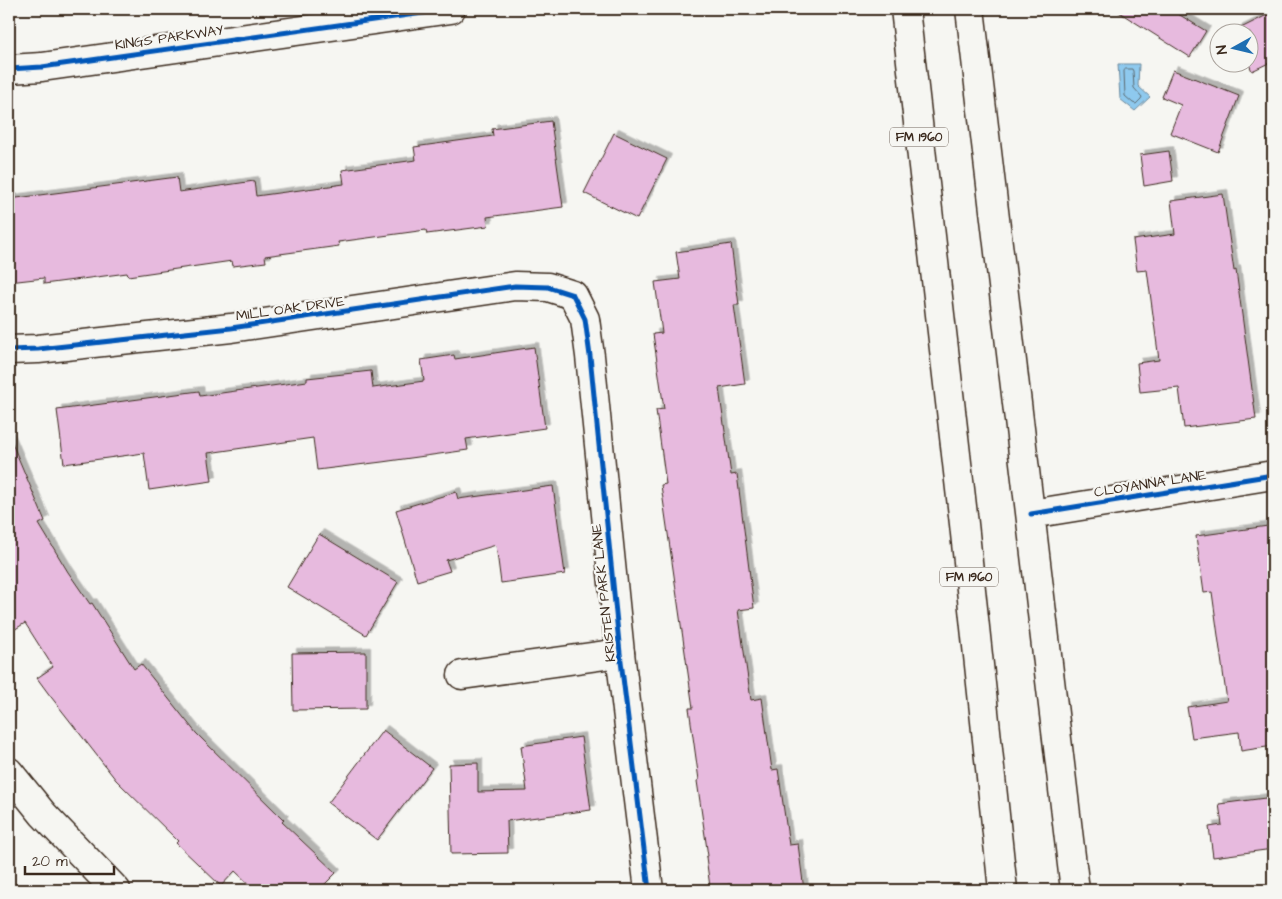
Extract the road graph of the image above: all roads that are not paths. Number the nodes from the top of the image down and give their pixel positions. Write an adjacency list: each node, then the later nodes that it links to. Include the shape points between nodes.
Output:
1 (904, 9): 14 (street, FM 1960 / FM 1960, via 964,524)
2 (970, 9): 8 (street)
3 (438, 10): 4 (street, KINGS PARKWAY, via 42,67)
4 (9, 69)
5 (573, 295): 6 (street, MILL OAK DRIVE, via 548,287 515,286 232,328); 9 (street, KRISTEN PARK LANE, via 585,319 590,356)
6 (9, 350)
7 (1273, 475): 8 (street, CLOYANNA LANE)
8 (1031, 514): 15 (street)
9 (620, 653): 10 (street); 13 (street, KRISTEN PARK LANE)
10 (462, 675)
11 (9, 772): 12 (street)
12 (116, 890)
13 (649, 890)
14 (1002, 890)
15 (1075, 890)

